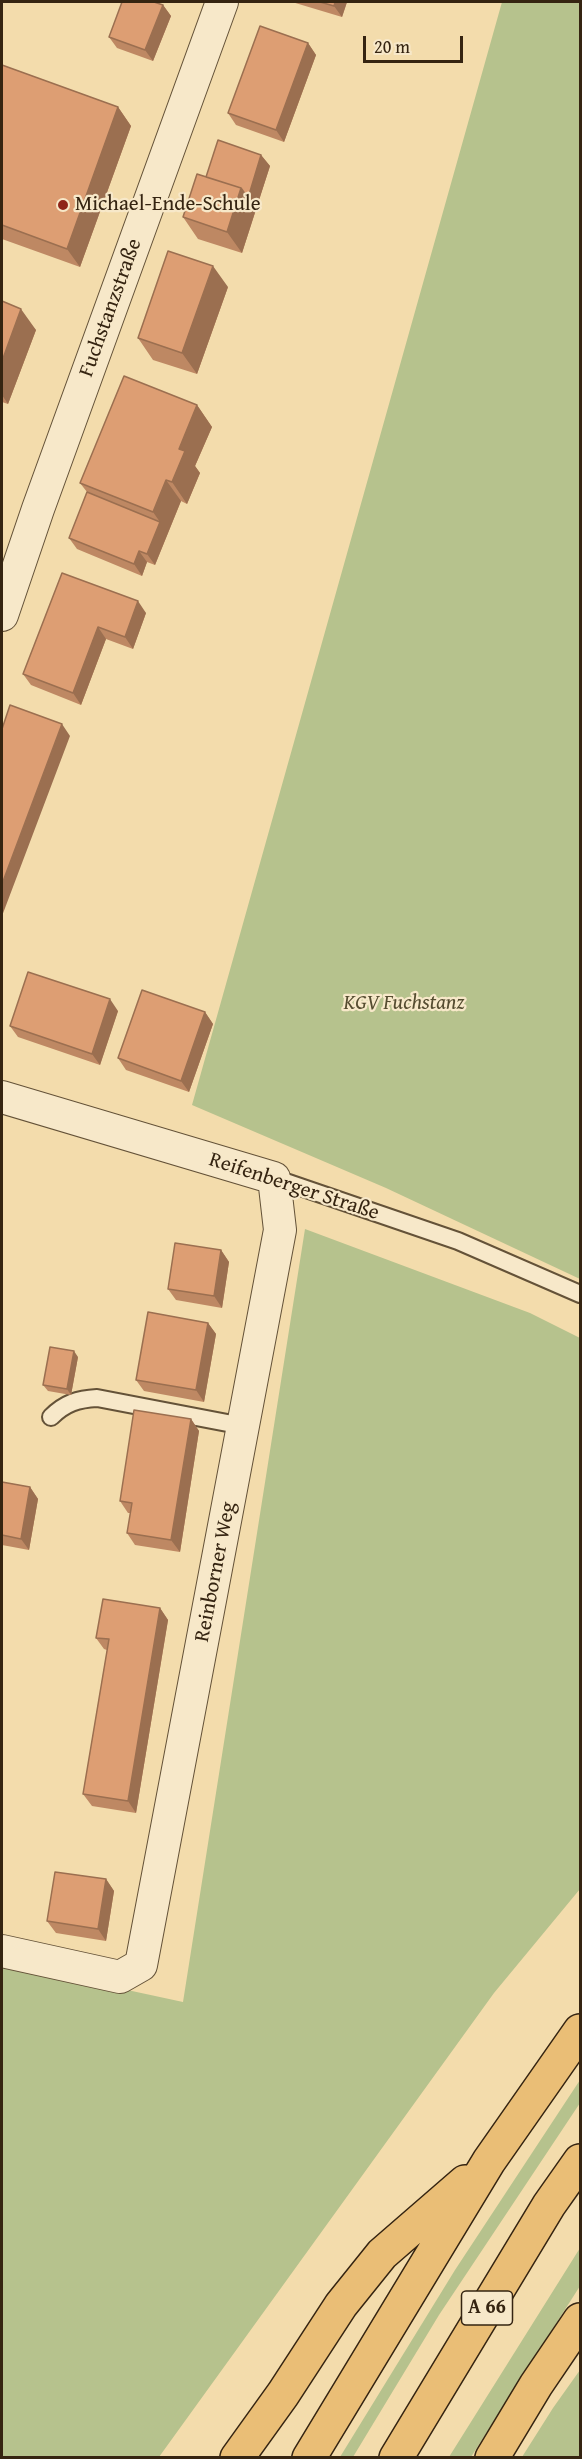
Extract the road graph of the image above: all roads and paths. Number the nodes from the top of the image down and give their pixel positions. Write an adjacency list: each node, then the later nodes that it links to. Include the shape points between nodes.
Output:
1 (222, 2): 2 (street, Fuchstanzstraße)
2 (2, 615)
3 (2, 1097): 4 (street, Reifenberger Straße)
4 (274, 1178): 5 (lane, Reifenberger Straße, via 458,1241); 7 (street, Reinborner Weg, via 280,1230)
5 (580, 1294)
6 (51, 1417): 7 (lane, via 62,1406 97,1398)
7 (243, 1426): 8 (street, Reinborner Weg, via 141,1965 120,1977)
8 (2, 1951)
9 (580, 2031): 10 (highway)
10 (489, 2161): 14 (highway, via 382,2254 341,2305); 15 (highway)
11 (580, 2161): 16 (highway, A 66, via 549,2205)
12 (580, 2320): 17 (highway)
13 (580, 2352): 18 (highway)
14 (237, 2457)
15 (309, 2457)
16 (396, 2457)
17 (492, 2457)
18 (513, 2457)

